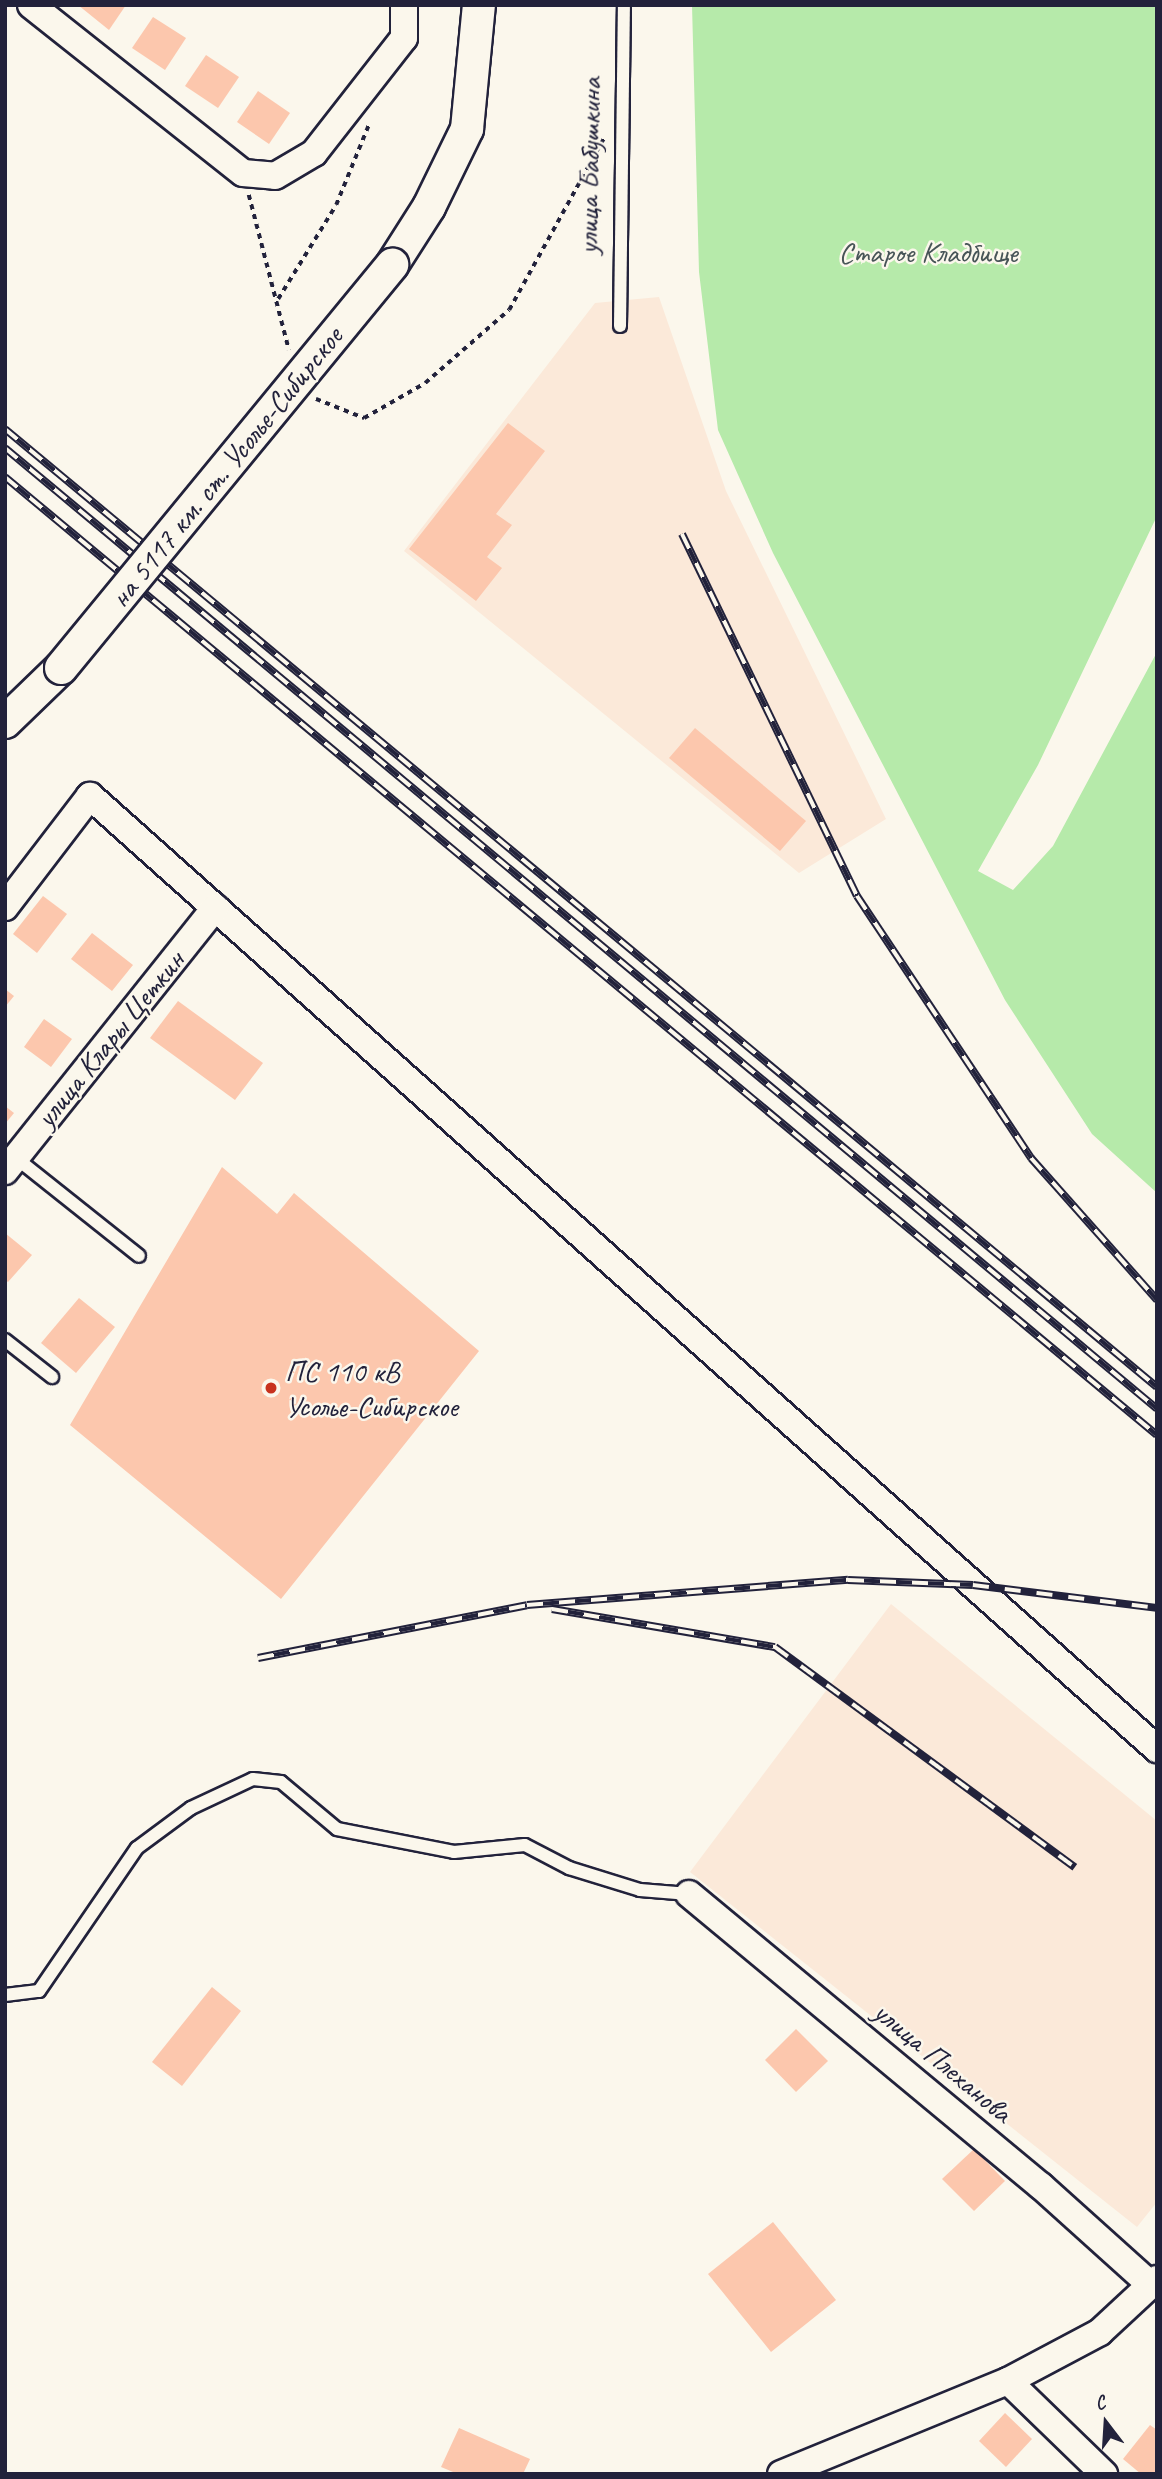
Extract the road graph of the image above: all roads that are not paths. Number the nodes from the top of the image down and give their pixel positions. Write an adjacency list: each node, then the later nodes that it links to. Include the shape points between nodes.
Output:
1 (404, 5): 4 (street, via 404,38 314,153 275,176 243,173)
2 (479, 5): 6 (street, на 5117 км. ст. Усолье-Сибирское, bridge, via 467,129 429,207 392,265 61,668)
3 (624, 5): 5 (lane, улица Бабушкина)
4 (47, 10)
5 (620, 326)
6 (5, 722)
7 (5, 907): 8 (street, via 90,796)
8 (215, 908): 9 (street, улица Клары Цеткин); 13 (street)
9 (10, 1164): 10 (lane)
10 (139, 1256)
11 (5, 1340): 12 (lane)
12 (52, 1377)
13 (1157, 1749)
14 (689, 1894): 15 (lane, via 640,1891 569,1868 526,1844 454,1852 337,1829 281,1782 253,1779 191,1808 137,1849 38,1991); 16 (street, улица Плеханова)
15 (5, 1995)
16 (1154, 2282): 17 (street, via 1100,2332)
17 (1008, 2381): 18 (street); 19 (street)
18 (781, 2474)
19 (1104, 2474)

